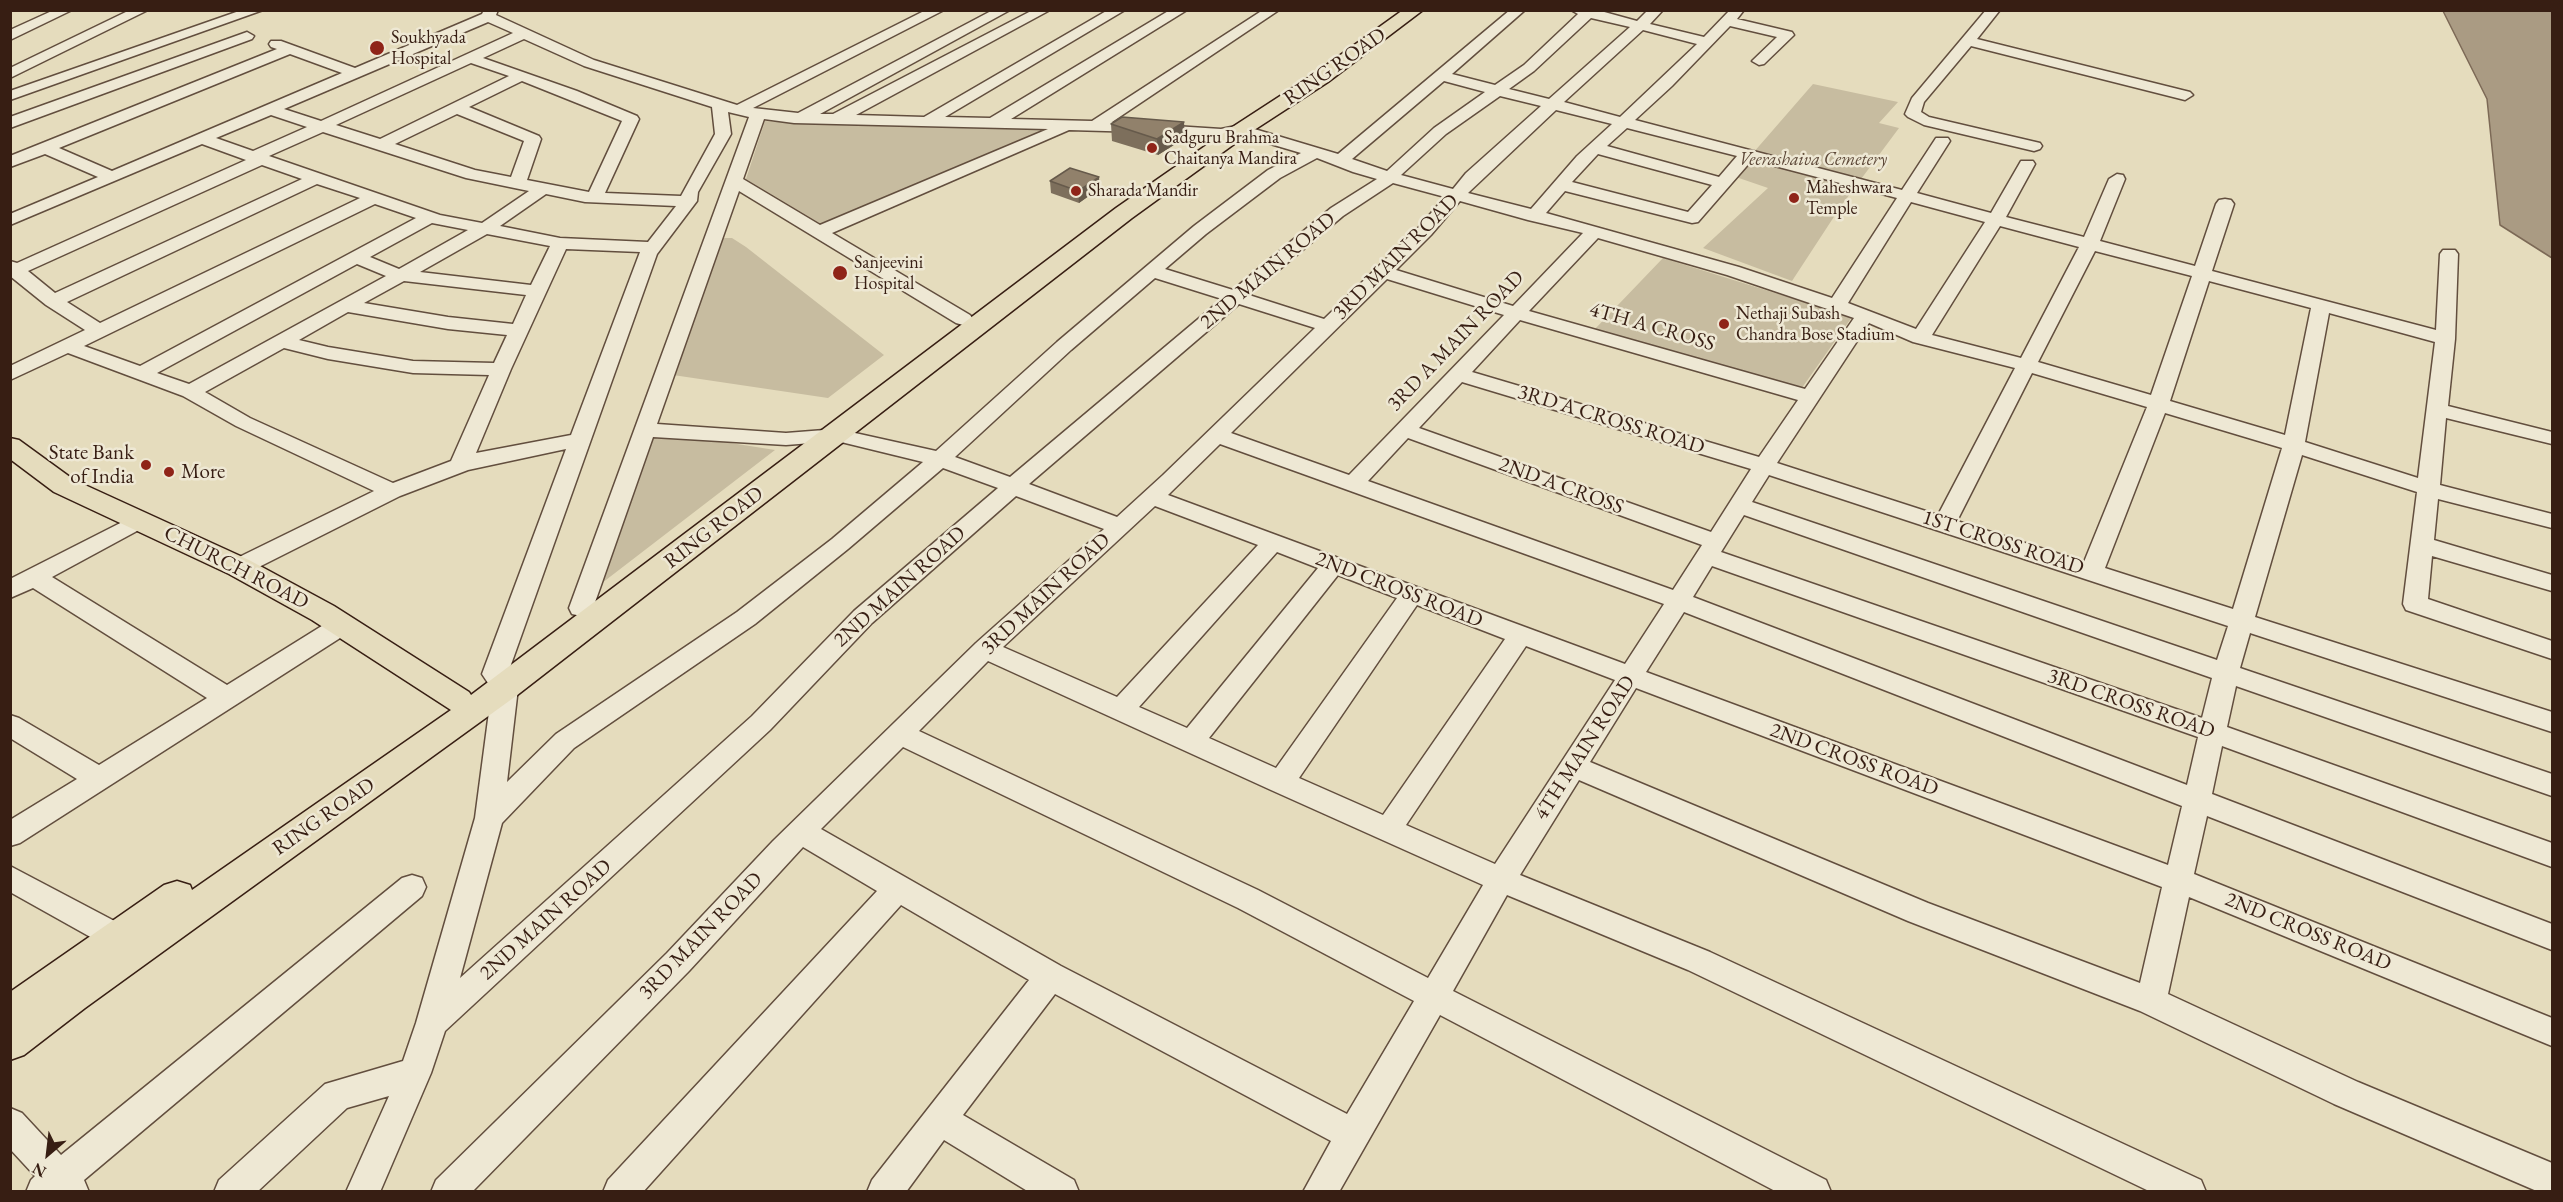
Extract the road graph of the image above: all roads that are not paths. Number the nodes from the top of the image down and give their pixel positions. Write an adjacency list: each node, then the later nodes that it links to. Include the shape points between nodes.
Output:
1 (66, 10): 20 (street)
2 (142, 10): 28 (street)
3 (256, 10): 18 (street)
4 (938, 10): 36 (street)
5 (1004, 10): 38 (street)
6 (1044, 10): 39 (street)
7 (1119, 10): 41 (street)
8 (1181, 10): 42 (street)
9 (1273, 10): 46 (street)
10 (1389, 10): 48 (main road, RING ROAD)
11 (1415, 10): 47 (main road, RING ROAD, via 1295,97)
12 (1519, 10): 30 (street)
13 (1994, 10): 22 (street)
14 (1586, 11): 17 (street); 31 (street, 2ND MAIN ROAD, via 1529,68)
15 (489, 14): 19 (street); 27 (street)
16 (1733, 16): 23 (street); 26 (street, via 1787,34)
17 (1649, 18): 23 (street); 34 (street, 3RD MAIN ROAD)
18 (218, 25): 21 (street); 33 (street)
19 (524, 34): 25 (street); 36 (street, via 589,63)
20 (10, 36)
21 (247, 36): 24 (street); 40 (street)
22 (1967, 41): 32 (street); 52 (street, via 1917,101 1913,114)
23 (1708, 42): 43 (street)
24 (290, 49): 27 (street); 53 (street)
25 (471, 57): 29 (street); 45 (street)
26 (1759, 61)
27 (356, 73): 37 (street)
28 (10, 74)
29 (522, 76): 35 (street); 72 (street, via 631,119)
30 (1441, 76): 31 (street); 58 (street)
31 (1498, 91): 34 (street); 63 (street, 2ND MAIN ROAD, via 1440,131)
32 (2186, 95)
33 (10, 96)
34 (1554, 105): 43 (street); 70 (street, 3RD MAIN ROAD, via 1472,177)
35 (457, 108): 51 (street); 66 (street, via 533,139)
36 (739, 108): 38 (street); 65 (street); 74 (street)
37 (271, 110): 45 (street); 49 (street)
38 (801, 118): 39 (street)
39 (836, 119): 41 (street)
40 (13, 121)
41 (926, 122): 42 (street)
42 (992, 123): 44 (street)
43 (1624, 123): 54 (street); 56 (street)
44 (1070, 125): 46 (street); 82 (street)
45 (321, 126): 51 (street); 57 (street)
46 (1095, 126): 48 (street)
47 (1241, 130): 48 (street); 55 (street); 120 (main road, RING ROAD, via 1124,213)
48 (1213, 132): 101 (main road, RING ROAD)
49 (202, 139): 57 (street); 61 (street)
50 (1942, 141): 71 (street)
51 (379, 146): 66 (street, via 472,174)
52 (2034, 146)
53 (45, 148): 59 (street); 61 (street)
54 (1596, 148): 67 (street); 68 (street)
55 (1314, 153): 58 (street); 89 (street, via 1274,174)
56 (1748, 154): 67 (street); 71 (street)
57 (258, 158): 62 (street); 88 (street)
58 (1341, 160): 63 (street)
59 (10, 162)
60 (2027, 164): 78 (street)
61 (113, 177): 79 (street)
62 (314, 178): 73 (street); 95 (street)
63 (1390, 178): 70 (street); 94 (street, 2ND MAIN ROAD, via 1337,212)
64 (2117, 179): 84 (street)
65 (734, 181): 82 (street); 118 (street)
66 (518, 182): 69 (street)
67 (1723, 183): 68 (street, via 1692,218)
68 (1562, 184): 76 (street)
69 (544, 188): 72 (street); 80 (street)
70 (1458, 196): 76 (street); 90 (street, 3RD MAIN ROAD)
71 (1907, 196): 78 (street); 96 (street)
72 (595, 197): 74 (street)
73 (372, 199): 77 (street); 103 (street)
74 (688, 201): 85 (street)
75 (2225, 204): 91 (street)
76 (1534, 216): 81 (street)
77 (430, 217): 80 (street); 87 (street)
78 (1996, 219): 84 (street); 105 (street)
79 (10, 220)
80 (484, 229): 83 (street); 92 (street)
81 (1595, 231): 96 (street); 99 (street, 3RD A MAIN ROAD)
82 (819, 232): 101 (street)
83 (560, 243): 85 (street); 93 (street)
84 (2090, 243): 91 (street); 109 (street)
85 (650, 247): 124 (street)
86 (2449, 254): 106 (street)
87 (356, 257): 92 (street); 111 (street)
88 (13, 268): 95 (street)
89 (1152, 271): 94 (street); 127 (street)
90 (1383, 272): 99 (street, 4TH A CROSS); 102 (street, 3RD MAIN ROAD)
91 (2201, 272): 97 (street); 116 (street)
92 (399, 275): 93 (street); 98 (street)
93 (538, 291): 104 (street)
94 (1236, 298): 102 (street); 131 (street, 2ND MAIN ROAD)
95 (53, 301): 103 (street)
96 (1837, 305): 100 (street)
97 (2321, 305): 106 (street); 125 (street)
98 (345, 306): 104 (street); 107 (street)
99 (1516, 313): 113 (street, 3RD A MAIN ROAD); 115 (street, 4TH A CROSS)
100 (1865, 315): 105 (street); 115 (street, 4TH MAIN ROAD)
101 (963, 319): 123 (main road, RING ROAD)
102 (1328, 326): 121 (street, 3RD MAIN ROAD)
103 (97, 330): 108 (street)
104 (520, 330): 110 (street)
105 (1920, 338): 109 (street)
106 (2445, 339): 117 (street)
107 (281, 341): 110 (street, via 413,367); 114 (street)
108 (68, 346): 111 (street); 112 (street)
109 (2026, 365): 116 (street); 138 (street)
110 (501, 369): 128 (street)
111 (142, 373): 114 (street)
112 (10, 374)
113 (1458, 374): 119 (street, 3RD A MAIN ROAD); 129 (street, 3RD A CROSS ROAD)
114 (190, 392): 133 (street, via 243,422)
115 (1809, 397): 129 (street, 4TH MAIN ROAD)
116 (2158, 405): 125 (street); 145 (street)
117 (2438, 410): 122 (street); 132 (street)
118 (645, 430): 123 (street); 151 (street)
119 (1405, 430): 130 (street, 3RD A MAIN ROAD); 142 (street, 2ND A CROSS)
120 (837, 435): 123 (street); 127 (street); 159 (main road, RING ROAD)
121 (1217, 435): 130 (street); 134 (street, 3RD MAIN ROAD)
122 (2553, 438)
123 (802, 439): 151 (main road, RING ROAD)
124 (580, 440): 128 (street); 159 (street)
125 (2294, 445): 132 (street); 152 (street)
126 (10, 446): 136 (main road, CHURCH ROAD, via 64,486)
127 (940, 459): 131 (street); 173 (street, via 746,618 565,741)
128 (460, 465): 133 (street)
129 (1764, 466): 135 (street, 4TH MAIN ROAD); 138 (street, 1ST CROSS ROAD)
130 (1353, 484): 150 (street)
131 (1011, 488): 139 (street); 189 (street, 2ND MAIN ROAD, via 863,617 760,723)
132 (2427, 488): 137 (street); 141 (street)
133 (393, 491): 144 (street)
134 (1152, 497): 139 (street, 3RD MAIN ROAD); 140 (street, 2ND CROSS ROAD)
135 (1739, 505): 142 (street, 4TH MAIN ROAD); 157 (street)
136 (140, 520): 144 (main road, CHURCH ROAD); 146 (street)
137 (2553, 521)
138 (1944, 524): 145 (street, 1ST CROSS ROAD)
139 (1119, 526): 155 (street, 3RD MAIN ROAD)
140 (1273, 543): 143 (street, 2ND CROSS ROAD); 162 (street)
141 (2423, 545): 147 (street); 156 (street, via 2415,604)
142 (1712, 549): 150 (street, 4TH MAIN ROAD); 165 (street, 3RD CROSS ROAD)
143 (1333, 565): 149 (street, 2ND CROSS ROAD); 167 (street)
144 (239, 567): 153 (main road, CHURCH ROAD)
145 (2092, 572): 152 (street, 1ST CROSS ROAD)
146 (34, 577): 148 (street); 160 (street)
147 (2553, 583)
148 (10, 590)
149 (1412, 596): 154 (street, 2ND CROSS ROAD); 170 (street)
150 (1679, 601): 158 (street, 4TH MAIN ROAD); 172 (street)
151 (581, 608): 159 (main road, RING ROAD)
152 (2241, 620): 157 (street); 163 (street, 1ST CROSS ROAD)
153 (342, 625): 160 (street); 161 (main road, CHURCH ROAD)
154 (1520, 636): 158 (street, 2ND CROSS ROAD); 174 (street)
155 (985, 649): 162 (street); 166 (street, 3RD MAIN ROAD)
156 (2553, 650)
157 (2226, 672): 165 (street); 171 (street)
158 (1630, 678): 168 (street, 4TH MAIN ROAD); 180 (street, 2ND CROSS ROAD)
159 (500, 681): 161 (main road, RING ROAD); 173 (street); 184 (main road, RING ROAD)
160 (227, 698): 169 (street)
161 (458, 700): 184 (main road, RING ROAD)
162 (1121, 710): 167 (street)
163 (2553, 722)
164 (10, 725): 169 (street)
165 (2212, 732): 172 (street); 177 (street, 3RD CROSS ROAD)
166 (901, 734): 175 (street, 3RD MAIN ROAD); 186 (street, via 1248,899)
167 (1191, 741): 170 (street)
168 (1574, 766): 179 (street, 4TH MAIN ROAD); 187 (street, via 1897,903)
169 (99, 779): 176 (street)
170 (1281, 782): 174 (street)
171 (2553, 785)
172 (2196, 799): 180 (street); 183 (street)
173 (489, 818): 189 (street)
174 (1388, 830): 179 (street)
175 (801, 832): 182 (street); 200 (street, 3RD MAIN ROAD, via 678,962)
176 (10, 835)
177 (2553, 855)
178 (10, 878): 184 (street)
179 (1501, 880): 186 (street, 4TH MAIN ROAD); 206 (street, via 1699,961)
180 (2177, 880): 187 (street); 190 (street, 2ND CROSS ROAD)
181 (412, 887): 197 (street)
182 (898, 888): 185 (street); 201 (street)
183 (2553, 937)
184 (127, 943): 188 (main road, RING ROAD); 191 (main road, RING ROAD)
185 (1050, 976): 193 (street); 195 (street)
186 (1434, 995): 195 (street, 4TH MAIN ROAD); 205 (street)
187 (2151, 1001): 196 (street, via 2346,1093)
188 (10, 1014)
189 (432, 1023): 192 (street)
190 (2553, 1032)
191 (10, 1042)
192 (415, 1073): 198 (street, via 337,1095); 199 (street)
193 (940, 1119): 202 (street); 203 (street)
194 (10, 1124): 197 (street)
195 (1353, 1135): 204 (street, 4TH MAIN ROAD)
196 (2553, 1180)
197 (58, 1187)
198 (231, 1191)
199 (363, 1191)
200 (448, 1191)
201 (620, 1191)
202 (884, 1191)
203 (1062, 1191)
204 (1320, 1191)
205 (1814, 1191)
206 (2189, 1191)

